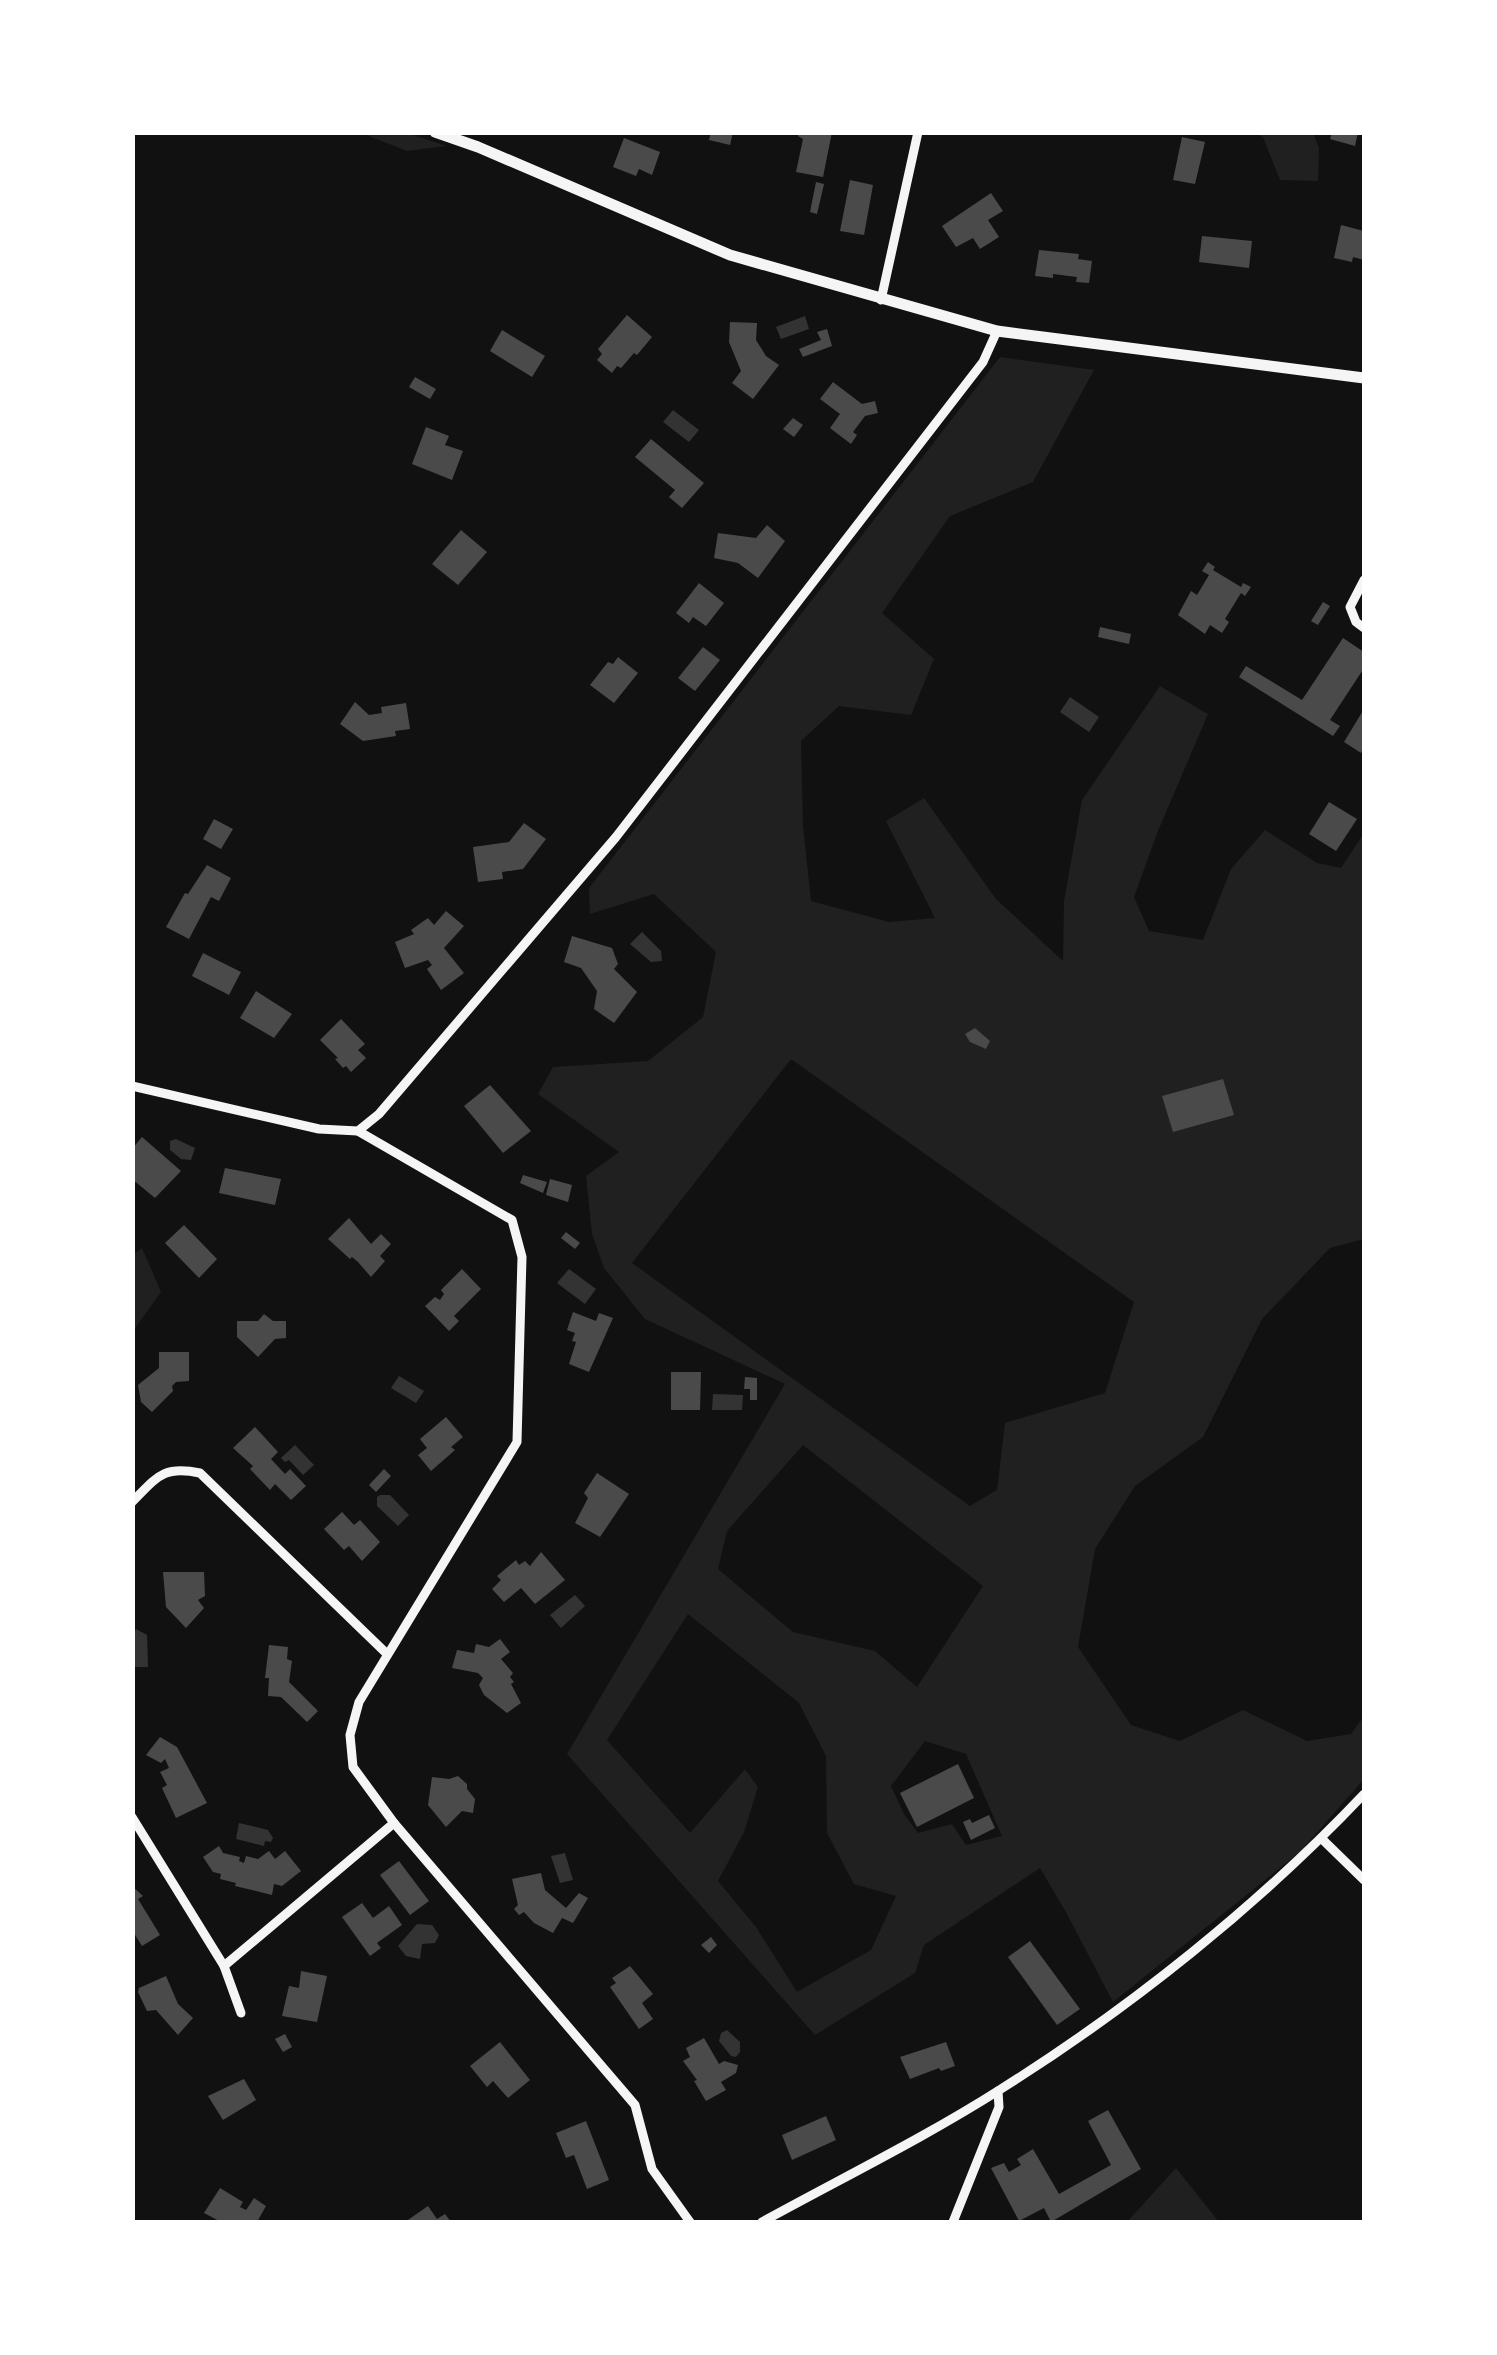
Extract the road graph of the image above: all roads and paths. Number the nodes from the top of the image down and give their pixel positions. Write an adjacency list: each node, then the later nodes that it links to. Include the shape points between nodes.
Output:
1 (435, 132): 3 (street, via 730,255)
2 (918, 132): 3 (street)
3 (882, 300): 4 (street)
4 (997, 331): 5 (street); 9 (street, via 983,362 616,837)
5 (1364, 378)
6 (1364, 580): 7 (street, via 1350,607)
7 (1364, 628)
8 (132, 1086): 9 (street)
9 (358, 1131): 11 (street, via 512,1220 522,1256 517,1442)
10 (132, 1502): 11 (street, via 159,1475 176,1468 200,1473)
11 (386, 1653): 14 (street, via 358,1702 350,1735 353,1766)
12 (1364, 1794): 15 (street)
13 (132, 1817): 17 (street)
14 (394, 1823): 17 (street); 20 (street, via 636,2106 652,2168)
15 (1322, 1839): 16 (street); 19 (street, via 1111,2014)
16 (1364, 1880)
17 (224, 1966): 18 (street)
18 (242, 2012)
19 (998, 2091): 21 (street); 22 (street, via 999,2106)
20 (690, 2222)
21 (762, 2222)
22 (953, 2222)

